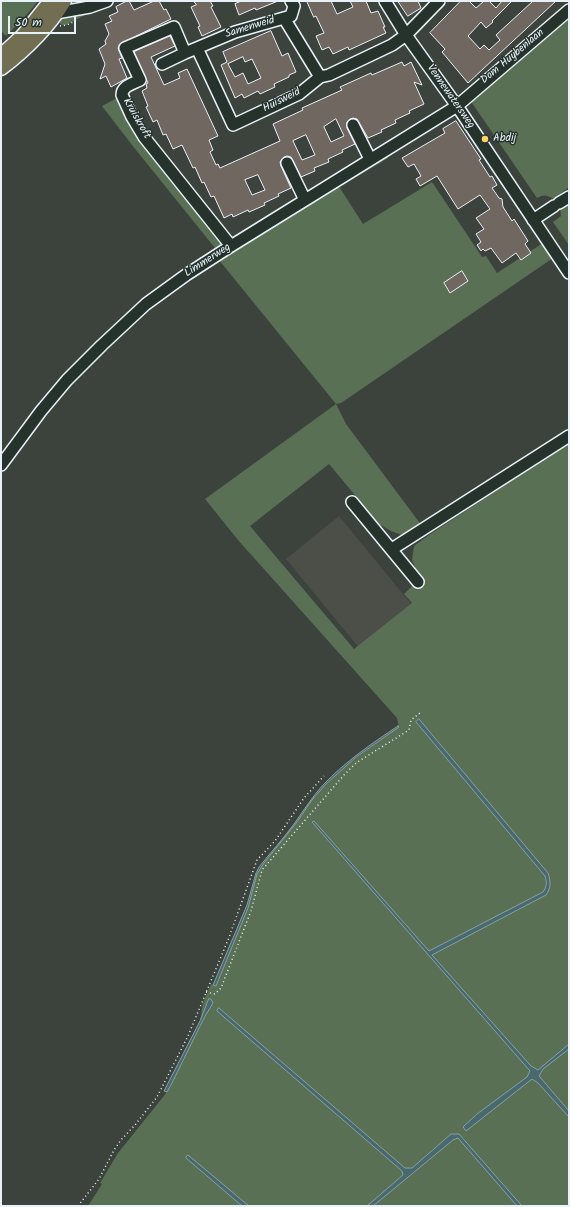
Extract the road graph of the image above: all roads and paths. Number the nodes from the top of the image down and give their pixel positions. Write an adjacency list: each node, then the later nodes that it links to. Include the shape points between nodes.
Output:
1 (106, 1): 5 (street, via 90,7)
2 (291, 1): 7 (street, via 294,6 291,16)
3 (385, 1): 8 (street, Vennewatersweg)
4 (439, 1): 8 (street, Huisweid)
5 (54, 7): 11 (main road); 13 (main road, via 30,44)
6 (569, 10): 15 (street, Dom Huybenlaan)
7 (284, 18): 9 (street, Samenweid, via 235,32); 14 (street, Samenweid)
8 (406, 35): 14 (street, Huisweid, via 392,45); 15 (street, Vennewatersweg)
9 (197, 48): 10 (street); 14 (street, Huisweid, via 233,125 298,94)
10 (185, 53): 12 (street); 22 (street, Kruiskroft, via 174,27 125,48 140,80 125,88 122,96 144,137)
11 (1, 56)
12 (162, 64)
13 (1, 68)
14 (320, 78)
15 (457, 106): 17 (street, Limmerweg); 21 (street, Vennewatersweg)
16 (354, 125): 17 (street)
17 (370, 159): 20 (street, Limmerweg)
18 (287, 164): 20 (street)
19 (569, 197): 21 (street)
20 (305, 200): 22 (street, Limmerweg)
21 (533, 220): 23 (street, Vennewatersweg)
22 (231, 246): 25 (street, Limmerweg, via 146,304 102,345 67,380)
23 (569, 273)
24 (569, 436): 27 (street)
25 (1, 465)
26 (352, 502): 27 (street)
27 (392, 550): 28 (street)
28 (418, 582)
29 (420, 713): 31 (path, via 411,720 409,730 356,763 262,870 251,911 221,988 215,994)
30 (324, 776): 31 (path, via 304,798 275,841 257,860)
31 (206, 992): 32 (path, via 188,1036 157,1097 121,1140 99,1179)
32 (78, 1206)

